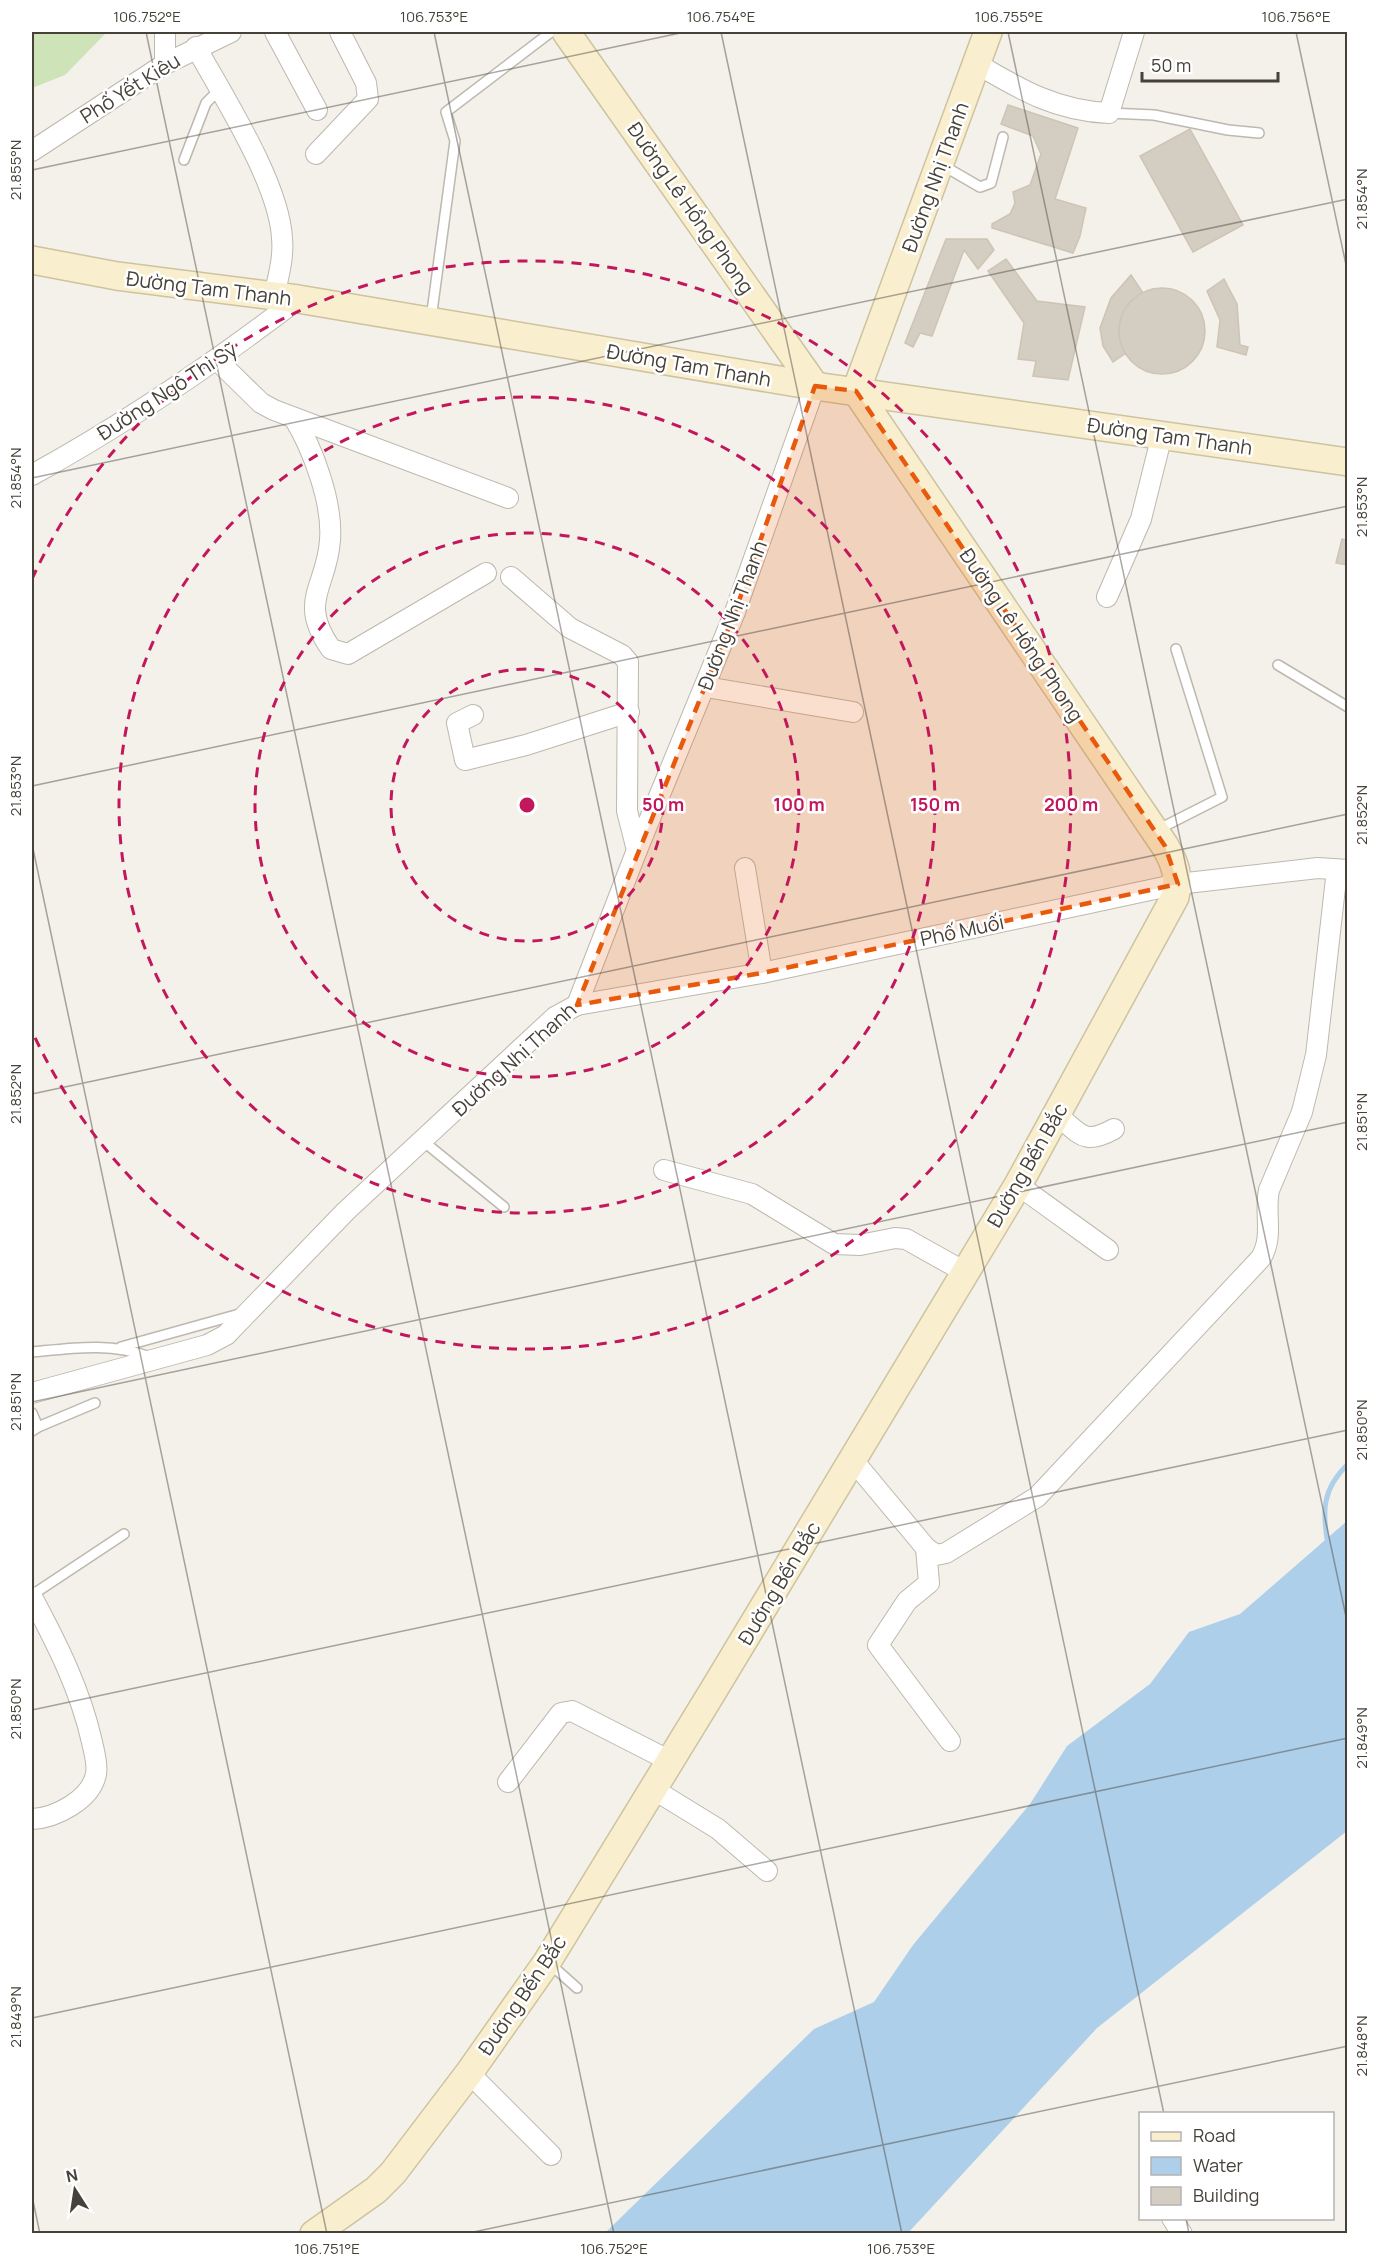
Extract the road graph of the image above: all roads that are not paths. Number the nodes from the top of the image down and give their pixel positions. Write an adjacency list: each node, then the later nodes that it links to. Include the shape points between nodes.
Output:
1 (165, 32): 10 (street)
2 (231, 32): 9 (street, Phố Yết Kiêu)
3 (276, 32): 13 (street)
4 (340, 32): 18 (street, via 366,83 368,99)
5 (551, 32): 23 (lane, via 446,112 455,141)
6 (566, 32): 25 (main road, Đường Lê Hồng Phong)
7 (988, 32): 11 (main road, Đường Nhị Thanh)
8 (1134, 32): 14 (street)
9 (196, 47): 10 (street, Phố Yết Kiêu); 12 (street)
10 (165, 64): 17 (street, Phố Yết Kiêu)
11 (977, 64): 14 (street, via 1023,91 1067,108); 20 (main road, Đường Nhị Thanh)
12 (219, 90): 19 (lane, via 206,102); 22 (street, via 265,176 280,221)
13 (316, 110)
14 (1109, 113): 15 (lane, via 1154,115)
15 (1259, 133)
16 (1003, 137): 20 (lane, via 987,187 980,187)
17 (32, 151)
18 (316, 154)
19 (184, 160)
20 (940, 164): 26 (main road, Đường Nhị Thanh)
21 (32, 260): 22 (main road, Đường Tam Thanh, via 117,276)
22 (286, 298): 23 (main road, Đường Tam Thanh); 24 (street, Đường Ngô Thì Sỹ)
23 (430, 321): 25 (main road, Đường Tam Thanh)
24 (218, 361): 27 (street, via 261,403); 30 (street, Đường Ngô Thì Sỹ)
25 (815, 386): 26 (main road, Đường Tam Thanh); 37 (street, Đường Nhị Thanh)
26 (856, 391): 28 (main road, Đường Tam Thanh); 42 (main road, Đường Lê Hồng Phong)
27 (294, 418): 31 (street); 32 (street, via 308,440 330,515 329,554 316,591 315,607 316,624 331,649 348,654)
28 (1162, 435): 29 (main road, Đường Tam Thanh); 34 (street, via 1141,519)
29 (1347, 462)
30 (32, 475)
31 (508, 498)
32 (486, 573)
33 (511, 577): 39 (street, via 578,634 622,654 630,669)
34 (1107, 597)
35 (1176, 649): 42 (lane, via 1222,797)
36 (1278, 665): 38 (lane)
37 (706, 687): 40 (street); 43 (street, Đường Nhị Thanh)
38 (1347, 707)
39 (629, 712): 41 (street, via 465,760 457,723); 43 (street, via 627,811)
40 (853, 712)
41 (473, 715)
42 (1155, 831): 46 (main road, Đường Lê Hồng Phong, via 1172,859)
43 (637, 850): 48 (street, Đường Nhị Thanh)
44 (745, 868): 47 (street)
45 (1342, 870): 46 (street, Phố Muối, via 1318,868); 67 (street, via 1316,1055 1302,1112 1269,1190 1269,1239 1261,1258 1037,1497 946,1553 936,1555)
46 (1178, 884): 47 (street, Phố Muối); 49 (main road, Đường Bến Bắc, via 1169,909)
47 (762, 973): 48 (street, Phố Muối)
48 (577, 1005): 51 (street, Đường Nhị Thanh, via 555,1017)
49 (1056, 1114): 50 (street, via 1088,1138 1096,1139); 53 (main road, Đường Bến Bắc)
50 (1114, 1129)
51 (423, 1141): 54 (lane); 57 (street, Đường Nhị Thanh, via 346,1211)
52 (664, 1170): 56 (street, via 752,1194 834,1244 906,1239)
53 (1018, 1185): 55 (street); 56 (main road, Đường Bến Bắc)
54 (504, 1207)
55 (1108, 1250)
56 (965, 1272): 65 (main road, Đường Bến Bắc)
57 (251, 1311): 58 (lane); 60 (street, Đường Nhị Thanh, via 226,1335)
58 (121, 1347): 59 (lane); 60 (lane)
59 (32, 1352)
60 (156, 1360): 61 (street, Đường Nhị Thanh)
61 (32, 1393)
62 (95, 1403): 64 (lane)
63 (32, 1413): 64 (lane)
64 (35, 1429)
65 (852, 1459): 67 (street); 70 (main road, Đường Bến Bắc)
66 (124, 1534): 68 (lane)
67 (926, 1548): 69 (street, via 929,1583 907,1601 878,1645)
68 (32, 1596): 73 (street, via 63,1655 85,1712 96,1774 91,1787 62,1811)
69 (950, 1741)
70 (670, 1761): 71 (street, via 573,1711 566,1711); 72 (main road, Đường Bến Bắc)
71 (508, 1782)
72 (653, 1789): 74 (street, via 717,1829); 75 (main road, Đường Bến Bắc)
73 (32, 1820)
74 (767, 1871)
75 (547, 1962): 76 (lane); 77 (main road, Đường Bến Bắc)
76 (577, 1988)
77 (469, 2073): 78 (street); 80 (main road, Đường Bến Bắc, via 393,2173 376,2190)
78 (551, 2155)
79 (1173, 2220): 81 (street)
80 (314, 2234)
81 (1182, 2234)

